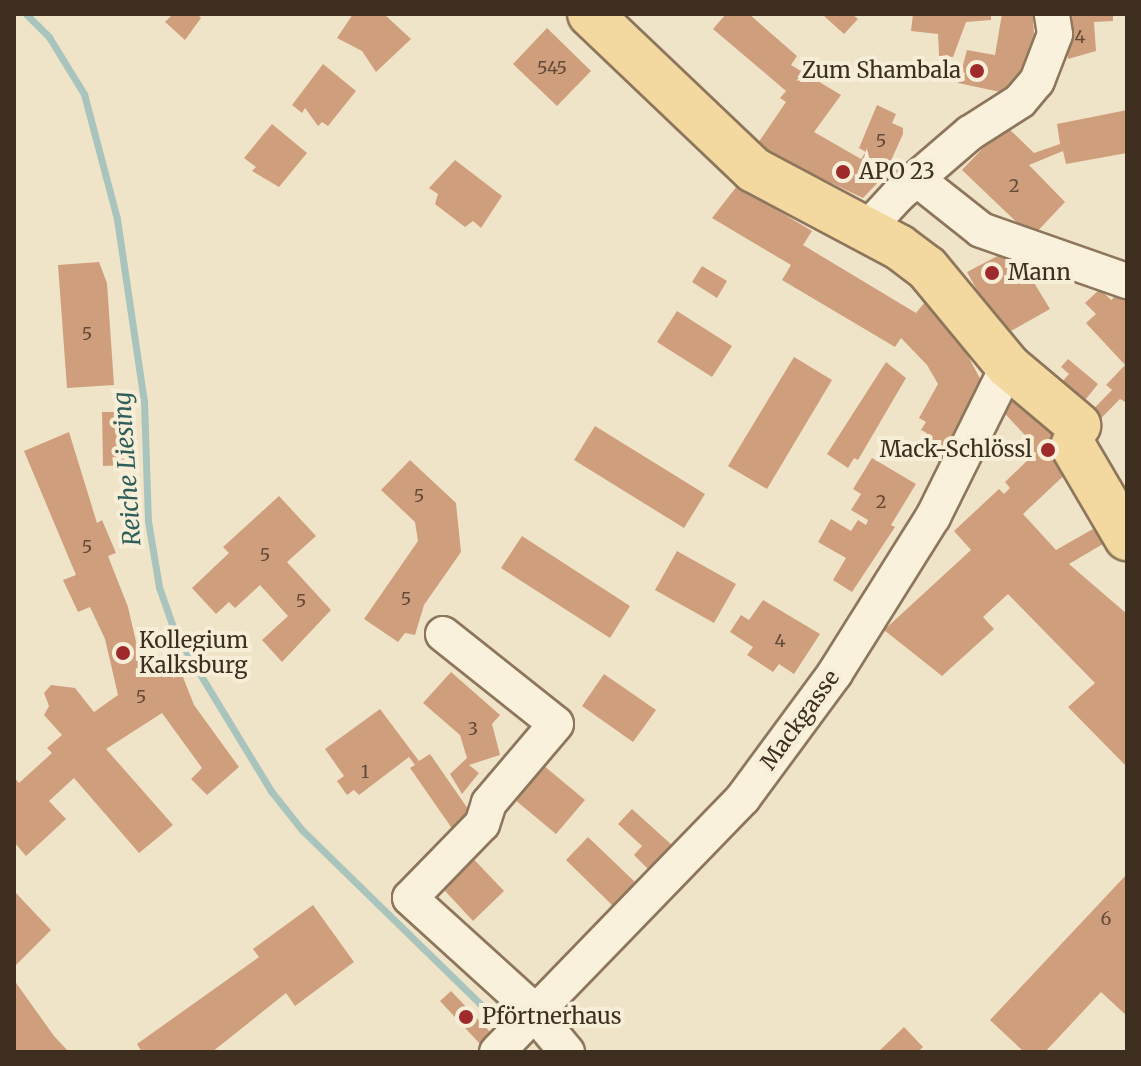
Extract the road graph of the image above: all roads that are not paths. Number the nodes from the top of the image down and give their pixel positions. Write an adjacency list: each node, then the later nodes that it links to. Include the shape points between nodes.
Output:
1 (590, 14): 4 (main road, via 754,170)
2 (1052, 14): 3 (street, via 1055,34 1037,81 1020,101 970,133)
3 (918, 180): 4 (street); 5 (street, via 981,230)
4 (864, 232): 6 (main road, via 899,247 938,278)
5 (1127, 281)
6 (1021, 378): 7 (main road); 11 (street, Mackgasse, via 835,673 743,798)
7 (1076, 435): 8 (main road); 9 (main road)
8 (1127, 493)
9 (1127, 538)
10 (443, 634): 11 (street, via 556,724 489,803 482,824 410,898)
11 (531, 1020): 12 (street, Mackgasse); 13 (street)
12 (499, 1050)
13 (567, 1052)

